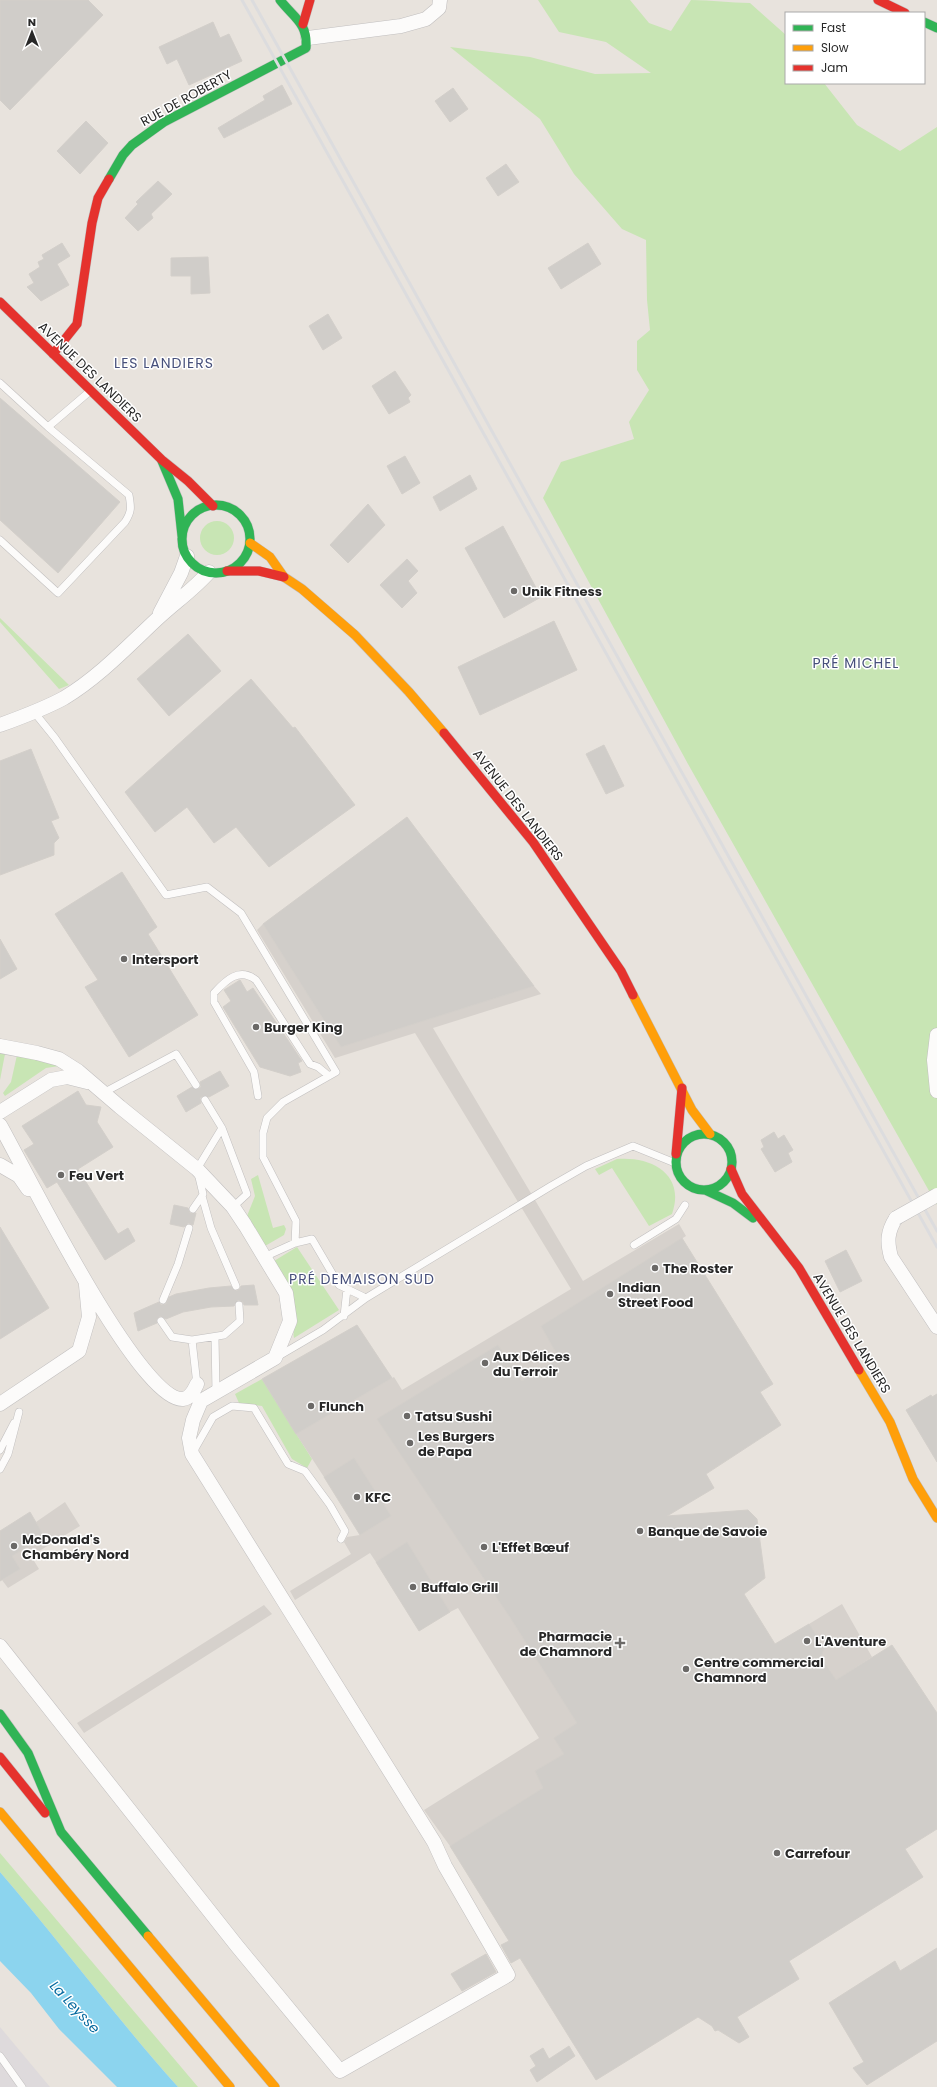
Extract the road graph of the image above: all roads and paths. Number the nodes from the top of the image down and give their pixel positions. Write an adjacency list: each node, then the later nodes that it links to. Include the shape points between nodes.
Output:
1 (280, 0): 7 (main road)
2 (310, 0): 7 (main road)
3 (440, 0): 9 (street, via 439,8 426,19 401,26)
4 (878, 0): 5 (main road)
5 (903, 12)
6 (925, 22): 8 (main road)
7 (303, 24): 9 (main road)
8 (937, 28)
9 (308, 38): 11 (main road, RUE DE ROBERTY, via 306,48 164,122 132,145 123,155 98,198 77,324)
10 (0, 302): 11 (main road, AVENUE DES LANDIERS)
11 (53, 354): 13 (main road, AVENUE DES LANDIERS)
12 (0, 383): 14 (lane)
13 (91, 391): 14 (lane); 15 (main road, AVENUE DES LANDIERS)
14 (48, 427): 17 (lane, via 129,495 132,510 125,522 58,593)
15 (162, 460): 16 (main road, AVENUE DES LANDIERS); 19 (main road, AVENUE DES LANDIERS, via 178,499)
16 (213, 506): 18 (main road, via 234,510 241,516 250,533); 19 (main road, via 205,507 190,517 186,525)
17 (0, 540)
18 (250, 542): 20 (main road, via 244,559); 22 (main road, AVENUE DES LANDIERS, via 270,557)
19 (185, 550): 21 (main road, via 199,568); 23 (street, via 181,573)
20 (227, 571): 21 (main road); 22 (main road, AVENUE DES LANDIERS, via 259,571)
21 (209, 572): 23 (street)
22 (284, 577): 31 (main road, AVENUE DES LANDIERS, via 302,589 355,635 409,692 533,842 621,971)
23 (157, 619): 24 (street, via 128,648 90,679 65,697)
24 (34, 712): 25 (street); 28 (lane, via 166,895 206,887 241,913 336,1072)
25 (0, 725)
26 (937, 1035): 32 (street, via 934,1060)
27 (0, 1046): 30 (street, via 59,1059)
28 (329, 1076): 33 (lane, via 310,1064 256,980 250,975 239,974 224,982 214,993 214,1002 254,1072); 52 (lane, via 283,1102 267,1118 263,1133 263,1157 296,1221)
29 (196, 1085): 30 (lane, via 176,1054)
30 (98, 1088): 35 (street, via 67,1077 52,1080); 41 (street)
31 (682, 1088): 38 (main road, AVENUE DES LANDIERS, via 692,1110); 39 (main road)
32 (937, 1091)
33 (258, 1096)
34 (206, 1100): 37 (lane)
35 (0, 1112)
36 (0, 1125): 49 (street)
37 (222, 1128): 41 (lane); 47 (lane, via 247,1194)
38 (710, 1134): 39 (main road, via 689,1137 681,1144); 42 (main road, via 719,1138 730,1151)
39 (676, 1158): 43 (main road, via 678,1175 686,1184); 58 (lane, via 633,1146 586,1166)
40 (0, 1165): 49 (street, via 19,1176)
41 (197, 1169): 45 (lane); 47 (street)
42 (731, 1169): 43 (main road, via 721,1184); 51 (main road, AVENUE DES LANDIERS, via 742,1194)
43 (705, 1190): 51 (main road, via 733,1203)
44 (937, 1195): 63 (street, bridge, via 896,1218 888,1234 891,1258)
45 (202, 1196): 48 (lane); 56 (lane, via 211,1228)
46 (685, 1204): 53 (lane, via 676,1219)
47 (232, 1207): 54 (street)
48 (193, 1209)
49 (50, 1219): 55 (street)
50 (189, 1228): 59 (lane)
51 (770, 1230): 73 (main road, AVENUE DES LANDIERS, via 799,1268 890,1422 913,1479)
52 (295, 1243): 54 (lane); 57 (lane, via 312,1239 339,1285)
53 (634, 1245)
54 (264, 1257): 66 (street, via 286,1293 290,1321)
55 (85, 1282): 67 (street, via 155,1384 177,1398 184,1399 190,1396); 69 (street, via 89,1317 79,1351)
56 (236, 1286)
57 (347, 1289): 58 (lane); 61 (lane)
58 (366, 1298): 61 (lane)
59 (163, 1300)
60 (238, 1306): 64 (lane, via 240,1321 224,1335)
61 (344, 1316): 66 (lane)
62 (161, 1321): 65 (lane, via 172,1337)
63 (937, 1327)
64 (215, 1336): 65 (lane); 68 (lane)
65 (192, 1340): 67 (lane)
66 (275, 1358): 68 (street)
67 (194, 1387)
68 (216, 1392): 71 (street, via 201,1401 193,1420 190,1438)
69 (0, 1404)
70 (1, 1446): 72 (lane, via 19,1412 8,1454)
71 (192, 1454): 74 (lane, via 213,1417 232,1406 254,1408 288,1464 305,1471 330,1505 344,1531); 75 (street, via 434,1842 445,1866 508,1974 340,2071 237,1946)
72 (0, 1469)
73 (937, 1518)
74 (341, 1539)
75 (0, 1646)
76 (0, 1714): 79 (main road, via 28,1753)
77 (0, 1758): 79 (main road)
78 (0, 1812): 82 (main road)
79 (62, 1832): 83 (main road)
80 (0, 2056): 81 (lane)
81 (22, 2087)
82 (230, 2087)
83 (275, 2087)

